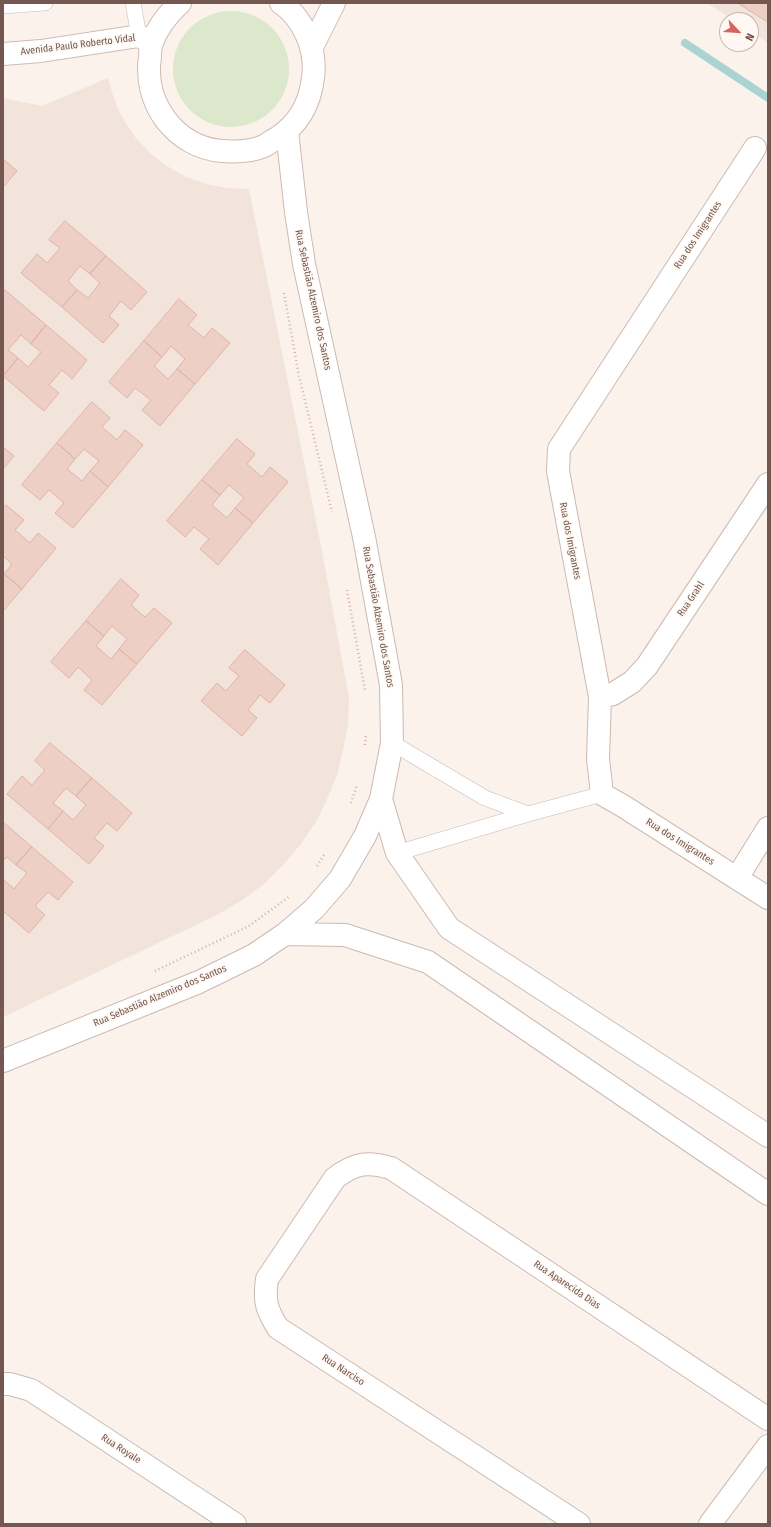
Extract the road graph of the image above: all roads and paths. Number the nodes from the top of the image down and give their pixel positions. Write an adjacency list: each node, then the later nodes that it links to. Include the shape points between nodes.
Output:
1 (45, 3): 6 (lane)
2 (134, 3): 7 (lane)
3 (180, 3): 7 (street)
4 (281, 3): 8 (street, via 303,26)
5 (334, 3): 8 (street)
6 (3, 6)
7 (145, 40): 9 (street, Avenida Paulo Roberto Vidal); 10 (street, via 152,97 165,121 186,139 210,150 237,152 264,146)
8 (312, 47): 10 (street, via 314,70 311,93 301,114)
9 (3, 54)
10 (287, 131): 19 (street, Rua Sebastião Alzemiro dos Santos, via 304,264 364,537 391,685)
11 (755, 148): 17 (street, Rua dos Imigrantes, via 559,449 560,488)
12 (283, 292): 14 (path, via 299,376)
13 (768, 484): 17 (street, Rua Grahl, via 647,666 626,686 613,694)
14 (333, 519)
15 (346, 585): 16 (path)
16 (366, 695)
17 (600, 697): 22 (street, Rua dos Imigrantes, via 598,759)
18 (366, 731): 20 (path)
19 (392, 743): 23 (street, Rua Sebastião Alzemiro dos Santos); 25 (lane, via 486,798)
20 (365, 752)
21 (359, 780): 24 (path)
22 (602, 794): 25 (lane); 30 (street, Rua dos Imigrantes)
23 (381, 799): 28 (street); 33 (street, Rua Sebastião Alzemiro dos Santos, via 365,836 340,879 314,909)
24 (349, 808)
25 (528, 814): 28 (lane)
26 (768, 828): 30 (street)
27 (327, 849): 29 (path)
28 (397, 853): 36 (street, via 449,928)
29 (315, 869)
30 (737, 878): 32 (street, Rua dos Imigrantes)
31 (295, 891): 34 (path, via 249,926)
32 (768, 898)
33 (285, 934): 35 (street, Rua Sebastião Alzemiro dos Santos, via 254,955 199,982); 38 (street, via 345,935 428,962)
34 (154, 972)
35 (3, 1062)
36 (768, 1136)
37 (361, 1164): 40 (street, Rua Aparecida Dias, via 391,1168); 43 (street, Rua Narciso, via 347,1169 335,1178 267,1279 265,1296 268,1313 278,1328)
38 (768, 1194)
39 (3, 1384): 42 (street, Rua Royale, via 31,1390)
40 (768, 1419)
41 (768, 1446): 44 (street)
42 (235, 1524)
43 (579, 1524)
44 (710, 1524)

